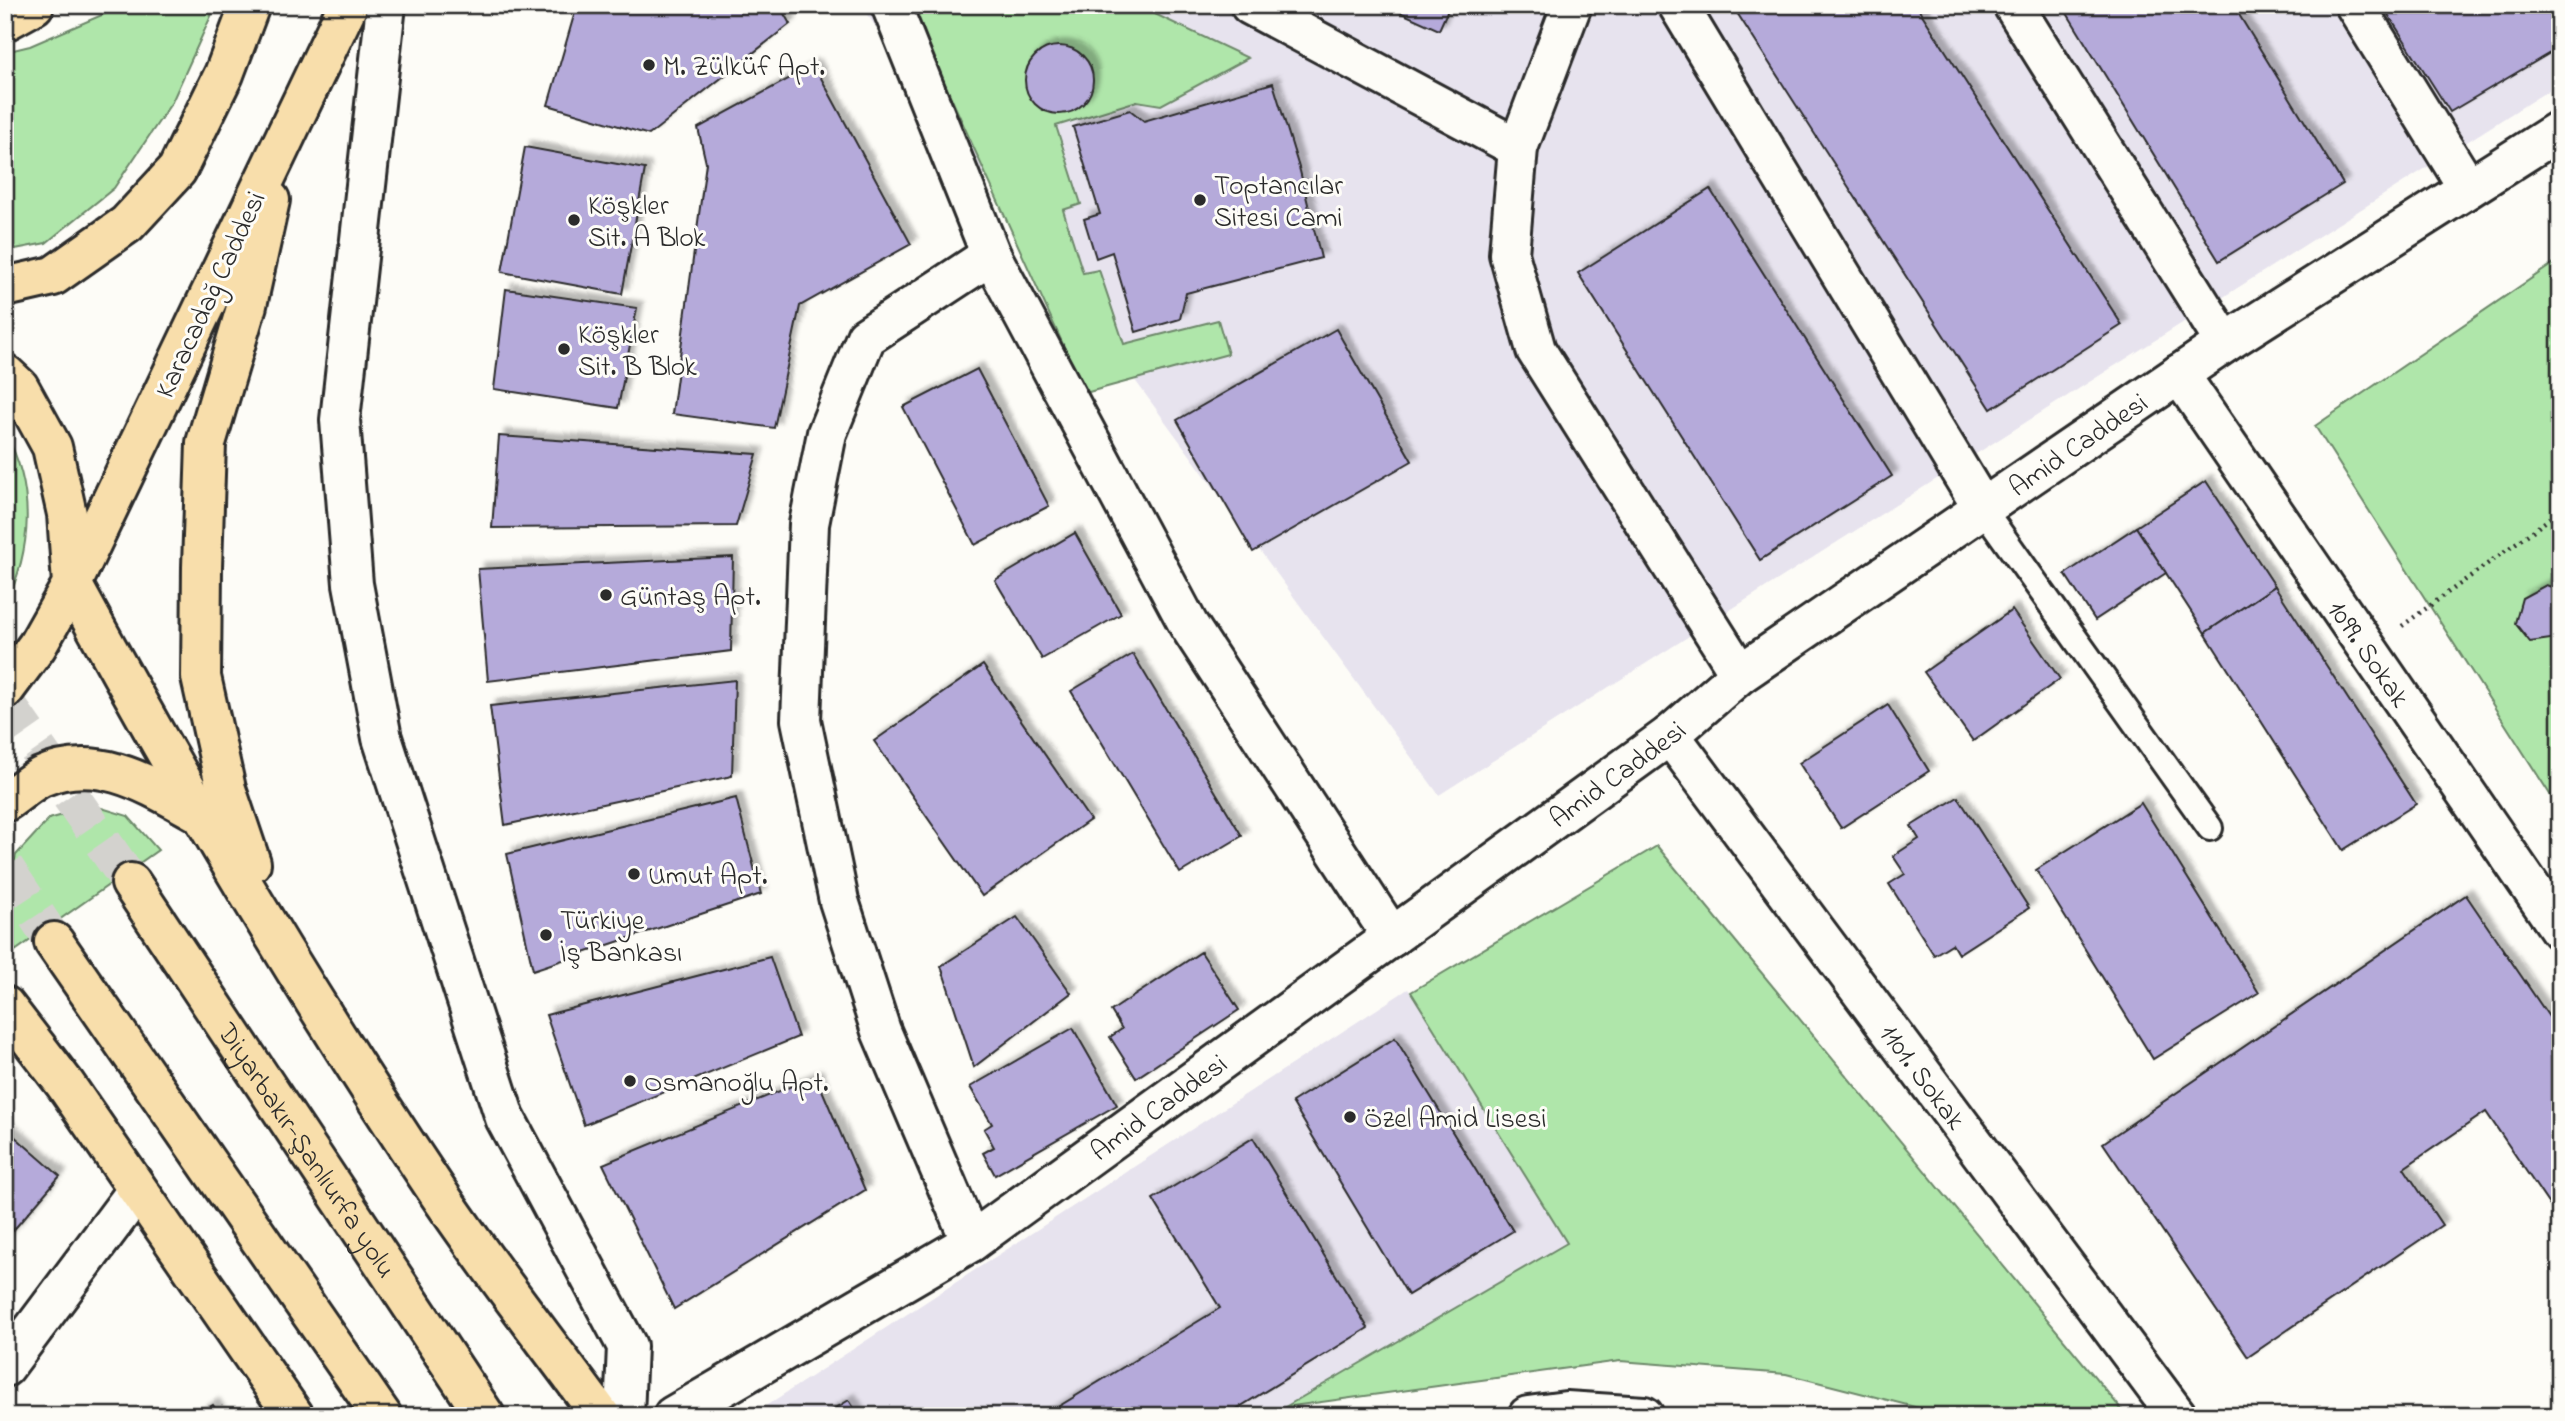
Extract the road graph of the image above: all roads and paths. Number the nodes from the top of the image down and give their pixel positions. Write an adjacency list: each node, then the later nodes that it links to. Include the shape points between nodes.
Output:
1 (34, 5): 11 (highway)
2 (250, 5): 17 (highway, via 224,74 177,170 127,225 53,276)
3 (348, 5): 13 (highway, Karacadağ Caddesi)
4 (386, 5): 44 (street, via 340,420 353,584 382,738 505,1118 626,1346)
5 (891, 5): 16 (street)
6 (1250, 5): 14 (street)
7 (1572, 5): 14 (street)
8 (1678, 5): 21 (street)
9 (2013, 5): 18 (street)
10 (2355, 5): 15 (street)
11 (5, 21)
12 (2560, 130): 15 (street, Amid Caddesi)
13 (284, 133): 23 (highway, Karacadağ Caddesi); 33 (highway, via 247,305 206,443 201,677 226,789)
14 (1518, 148): 25 (street, via 1509,254 1536,350)
15 (2468, 188): 18 (street, Amid Caddesi)
16 (991, 255): 34 (street, via 1188,624); 38 (street, via 866,337 827,433 808,523 801,720 839,901 881,1031)
17 (5, 287)
18 (2225, 343): 20 (street, Amid Caddesi)
19 (5, 374): 23 (highway, via 19,387 51,447 67,514)
20 (2179, 374): 21 (street, Amid Caddesi); 24 (street, 1099. Sokak)
21 (1983, 509): 25 (street, Amid Caddesi); 30 (lane)
22 (2560, 511): 24 (path)
23 (72, 584): 26 (highway, Karacadağ Caddesi, via 37,646); 29 (highway)
24 (2368, 651): 32 (street, 1099. Sokak)
25 (1740, 674): 27 (street, Amid Caddesi)
26 (5, 689)
27 (1670, 735): 34 (street, Amid Caddesi); 48 (street, 1101. Sokak)
28 (5, 802): 29 (highway, via 41,777 87,766 106,768 146,784)
29 (205, 816): 33 (highway)
30 (2210, 828)
31 (131, 883): 42 (highway, Diyarbakır-Şanlıurfa yolu)
32 (2560, 930)
33 (275, 935): 43 (highway, via 440,1195)
34 (1392, 937): 38 (street, Amid Caddesi)
35 (54, 942): 41 (highway)
36 (5, 1006): 37 (highway, via 65,1084)
37 (136, 1192): 39 (street); 40 (highway)
38 (971, 1242): 45 (street, Amid Caddesi)
39 (5, 1367)
40 (293, 1416)
41 (382, 1416)
42 (485, 1416)
43 (601, 1416)
44 (624, 1416)
45 (673, 1416)
46 (1528, 1416): 47 (street, via 1566,1411)
47 (1644, 1416)
48 (2177, 1416)

